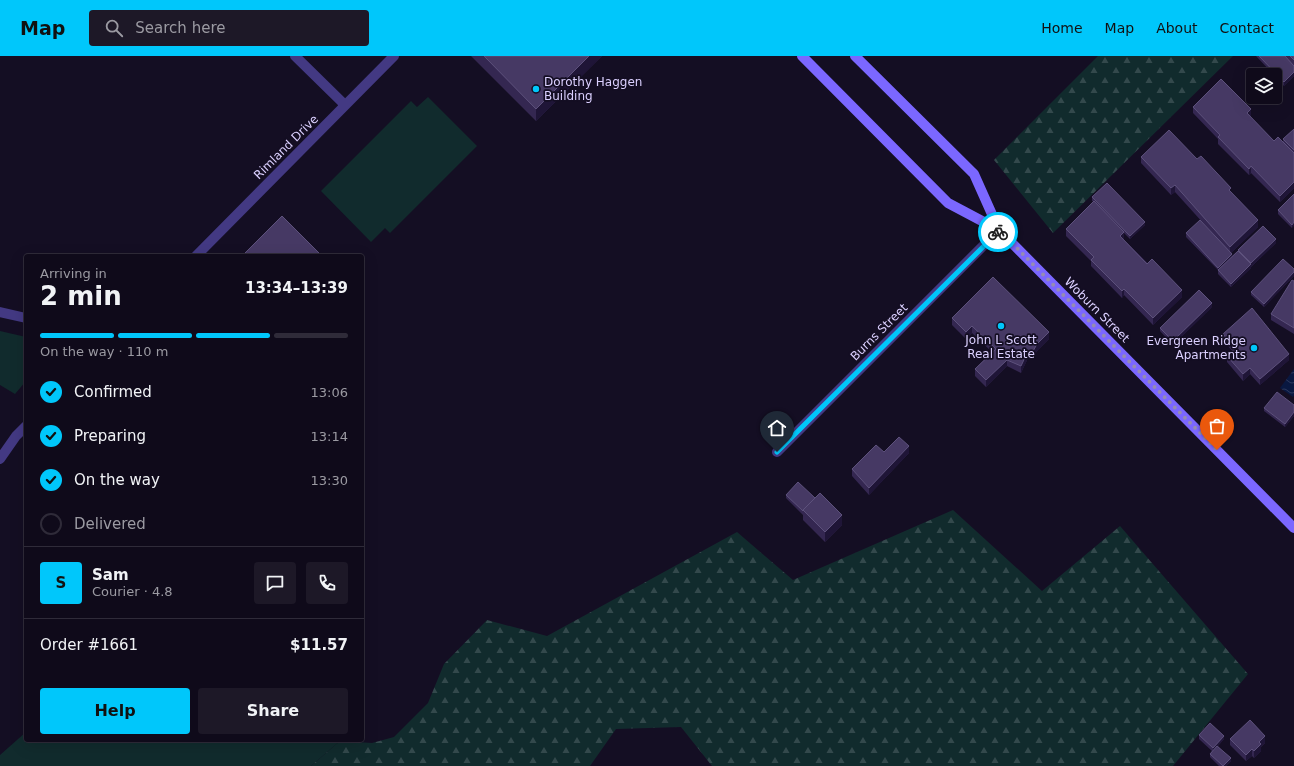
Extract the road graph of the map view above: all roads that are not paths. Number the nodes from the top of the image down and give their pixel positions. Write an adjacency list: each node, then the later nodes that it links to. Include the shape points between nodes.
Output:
1 (295, 56): 5 (street)
2 (394, 56): 5 (street, Rimland Drive)
3 (802, 56): 6 (main road, Woburn Street, via 948,203)
4 (856, 56): 6 (main road, Woburn Street, via 974,174)
5 (345, 105): 7 (street, Rimland Drive)
6 (999, 230): 11 (street, Burns Street); 13 (main road, Woburn Street)
7 (198, 254)
8 (0, 312): 9 (street)
9 (24, 318)
10 (24, 428): 12 (street)
11 (777, 452)
12 (0, 459)
13 (1294, 528)

